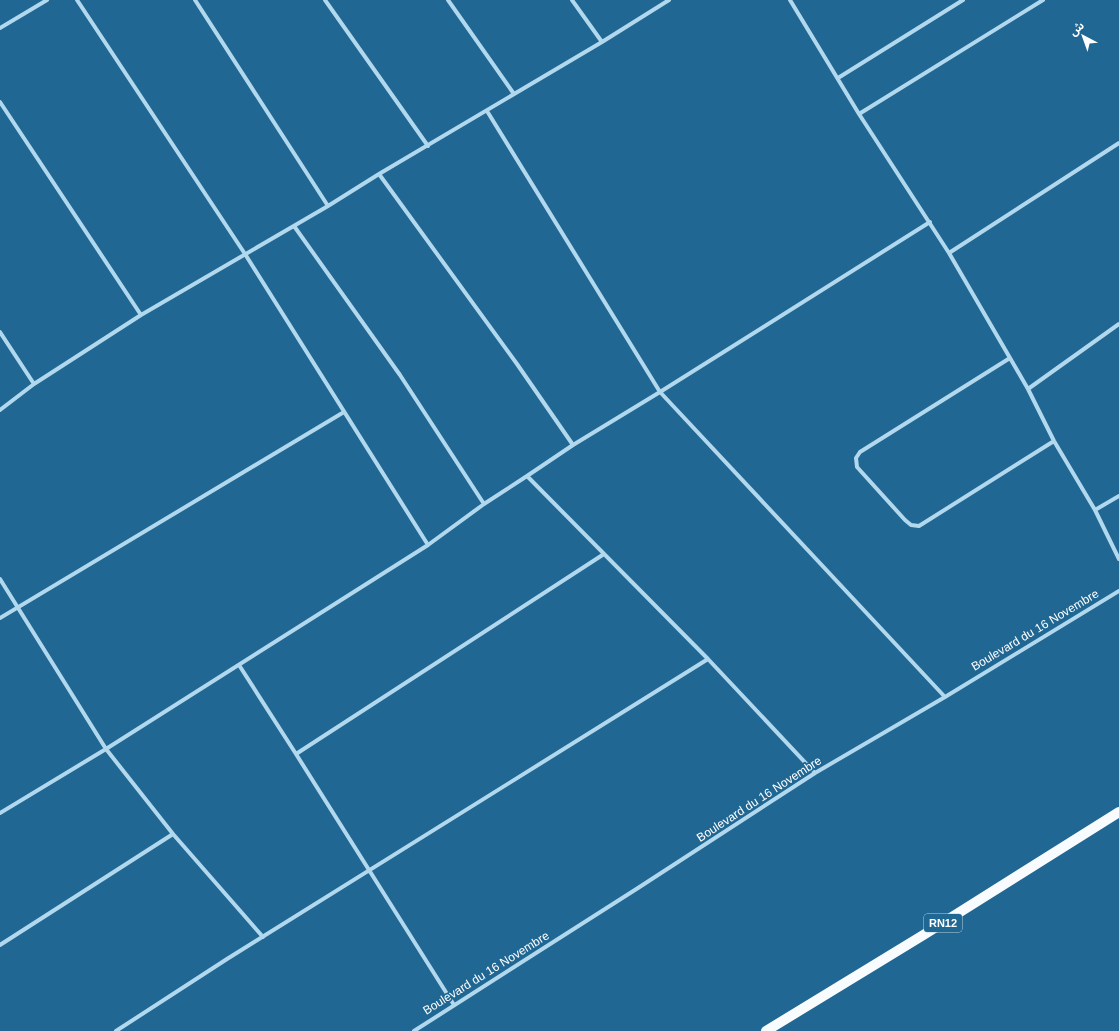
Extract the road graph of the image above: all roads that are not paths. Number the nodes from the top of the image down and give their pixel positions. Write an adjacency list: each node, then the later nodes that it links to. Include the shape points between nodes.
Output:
1 (47, 0): 11 (street)
2 (77, 0): 25 (street)
3 (195, 0): 21 (street)
4 (325, 0): 19 (street)
5 (448, 0): 14 (street)
6 (572, 0): 12 (street)
7 (669, 0): 12 (street)
8 (790, 0): 13 (street)
9 (963, 0): 13 (street)
10 (1043, 0): 17 (street)
11 (0, 28)
12 (602, 42): 14 (street)
13 (838, 78): 17 (street)
14 (514, 94): 16 (street)
15 (0, 102): 26 (street)
16 (487, 111): 19 (street); 32 (street)
17 (859, 114): 22 (street)
18 (1119, 143): 24 (street)
19 (428, 146): 20 (street)
20 (379, 174): 21 (street); 36 (street)
21 (328, 206): 23 (street)
22 (930, 222): 24 (street); 32 (street)
23 (294, 226): 25 (street); 39 (street, via 400,375)
24 (950, 253): 29 (street)
25 (245, 254): 26 (street); 34 (street)
26 (141, 315): 30 (street)
27 (1119, 324): 31 (street)
28 (0, 332): 30 (street)
29 (1010, 358): 31 (street); 35 (street, via 860,452 856,458 857,467 905,520 911,525 919,526)
30 (34, 384): 33 (street)
31 (1028, 389): 35 (street)
32 (660, 392): 36 (street); 50 (street)
33 (0, 410)
34 (344, 412): 41 (street); 46 (street)
35 (1054, 441): 40 (street)
36 (574, 445): 37 (street)
37 (527, 476): 39 (street); 42 (street)
38 (1119, 496): 40 (street)
39 (484, 504): 41 (street)
40 (1095, 510): 43 (street)
41 (428, 546): 49 (street)
42 (604, 554): 48 (street); 52 (street)
43 (1119, 559)
44 (0, 579): 46 (street)
45 (1119, 591): 50 (street, Boulevard du 16 Novembre)
46 (18, 608): 47 (street); 51 (street)
47 (0, 618)
48 (708, 659): 53 (street); 57 (street)
49 (239, 665): 51 (street); 52 (street)
50 (945, 697): 53 (street, Boulevard du 16 Novembre)
51 (106, 749): 55 (street); 56 (street)
52 (296, 754): 57 (street)
53 (815, 773): 60 (street, Boulevard du 16 Novembre, via 632,893)
54 (1119, 812): 63 (main road, RN12)
55 (0, 813)
56 (173, 834): 58 (street); 59 (street)
57 (370, 870): 58 (street); 60 (street)
58 (263, 937): 61 (street)
59 (0, 945)
60 (454, 1005): 62 (street, Boulevard du 16 Novembre)
61 (116, 1031)
62 (414, 1031)
63 (766, 1031)

